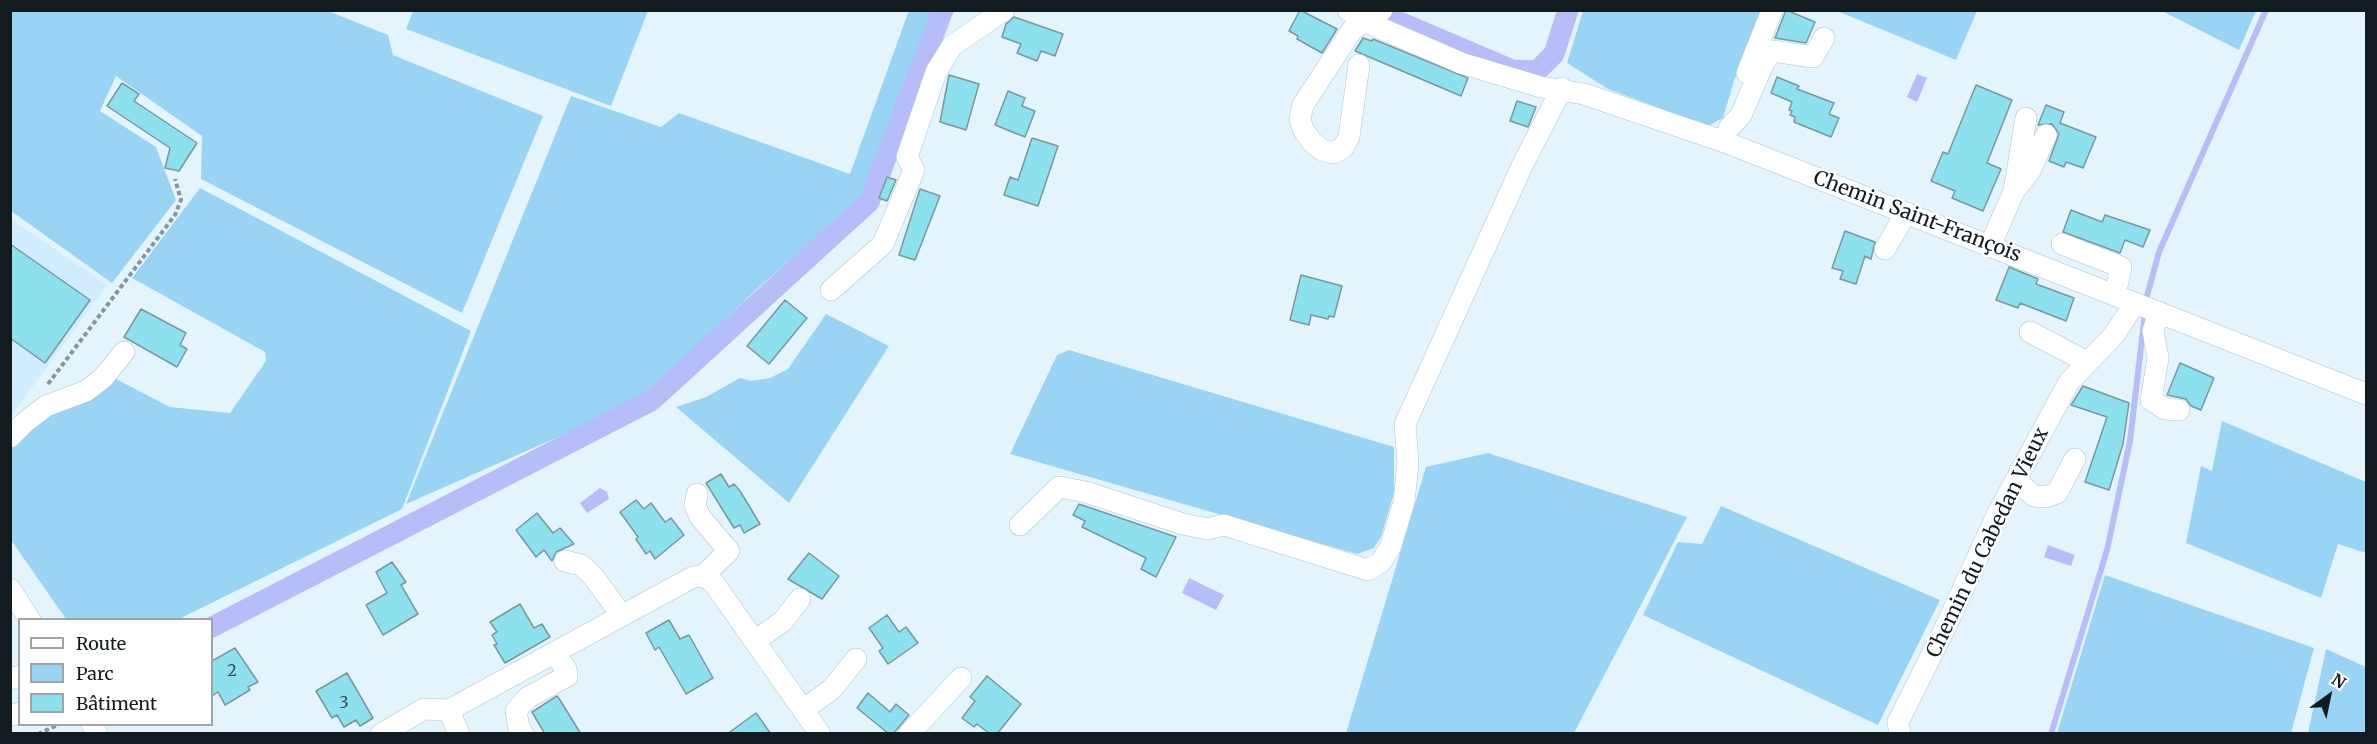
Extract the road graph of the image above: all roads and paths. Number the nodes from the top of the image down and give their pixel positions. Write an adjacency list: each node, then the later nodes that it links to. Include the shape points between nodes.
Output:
1 (1004, 10): 16 (street, via 952,46 936,72 907,157 914,170 883,244)
2 (1772, 10): 8 (street)
3 (1365, 14): 5 (street, via 1303,105 1303,129 1322,150 1333,153 1349,137); 6 (street, Chemin Saint-François, via 1461,63 1541,87)
4 (1824, 38): 8 (street, via 1813,57 1773,51)
5 (1359, 65)
6 (1562, 88): 8 (street, Chemin Saint-François); 29 (street, via 1522,166 1405,424 1408,463 1404,502 1390,548 1381,562 1368,570 1224,525 1207,529 1183,524 1059,487)
7 (2026, 118): 11 (street)
8 (1727, 135): 12 (street, Chemin Saint-François)
9 (2046, 135): 11 (street, via 2030,171)
10 (175, 179): 22 (path, via 181,200 175,214)
11 (2014, 191): 14 (street)
12 (1906, 213): 14 (street, Chemin Saint-François); 15 (street)
13 (2062, 244): 17 (street, via 2121,267)
14 (1990, 246): 17 (street, Chemin Saint-François)
15 (1885, 249)
16 (831, 290)
17 (2115, 295): 18 (street, Chemin Saint-François)
18 (2147, 307): 21 (street, Chemin du Cabedan Vieux); 23 (street, Chemin Saint-François); 24 (street, via 2158,358 2151,400 2165,409)
19 (2030, 332): 21 (street)
20 (124, 352): 25 (street, via 103,378 86,391 46,406)
21 (2087, 362): 27 (street, Chemin du Cabedan Vieux, via 2069,382)
22 (47, 385)
23 (2367, 394)
24 (2179, 410)
25 (10, 437)
26 (2075, 459): 27 (street, via 2057,493 2045,497 2034,496 2021,485)
27 (2018, 476): 49 (street, Chemin du Cabedan Vieux, via 1898,722)
28 (697, 494): 31 (street, via 695,505 700,517 729,551)
29 (1020, 525)
30 (565, 561): 34 (street, via 581,565 593,576)
31 (703, 576): 34 (street, via 693,577); 36 (street, via 713,582)
32 (10, 589): 35 (street)
33 (800, 599): 36 (street, via 783,621)
34 (622, 616): 37 (street)
35 (29, 618)
36 (755, 641): 41 (street)
37 (554, 653): 40 (street); 46 (street, via 567,676 527,698 516,711)
38 (856, 659): 41 (street, via 832,688)
39 (961, 678): 48 (street)
40 (449, 710): 44 (street, via 424,709); 45 (street)
41 (803, 710): 47 (street)
42 (56, 726): 43 (path)
43 (38, 734)
44 (381, 734)
45 (459, 734)
46 (523, 734)
47 (820, 734)
48 (909, 734)
49 (1900, 734)

